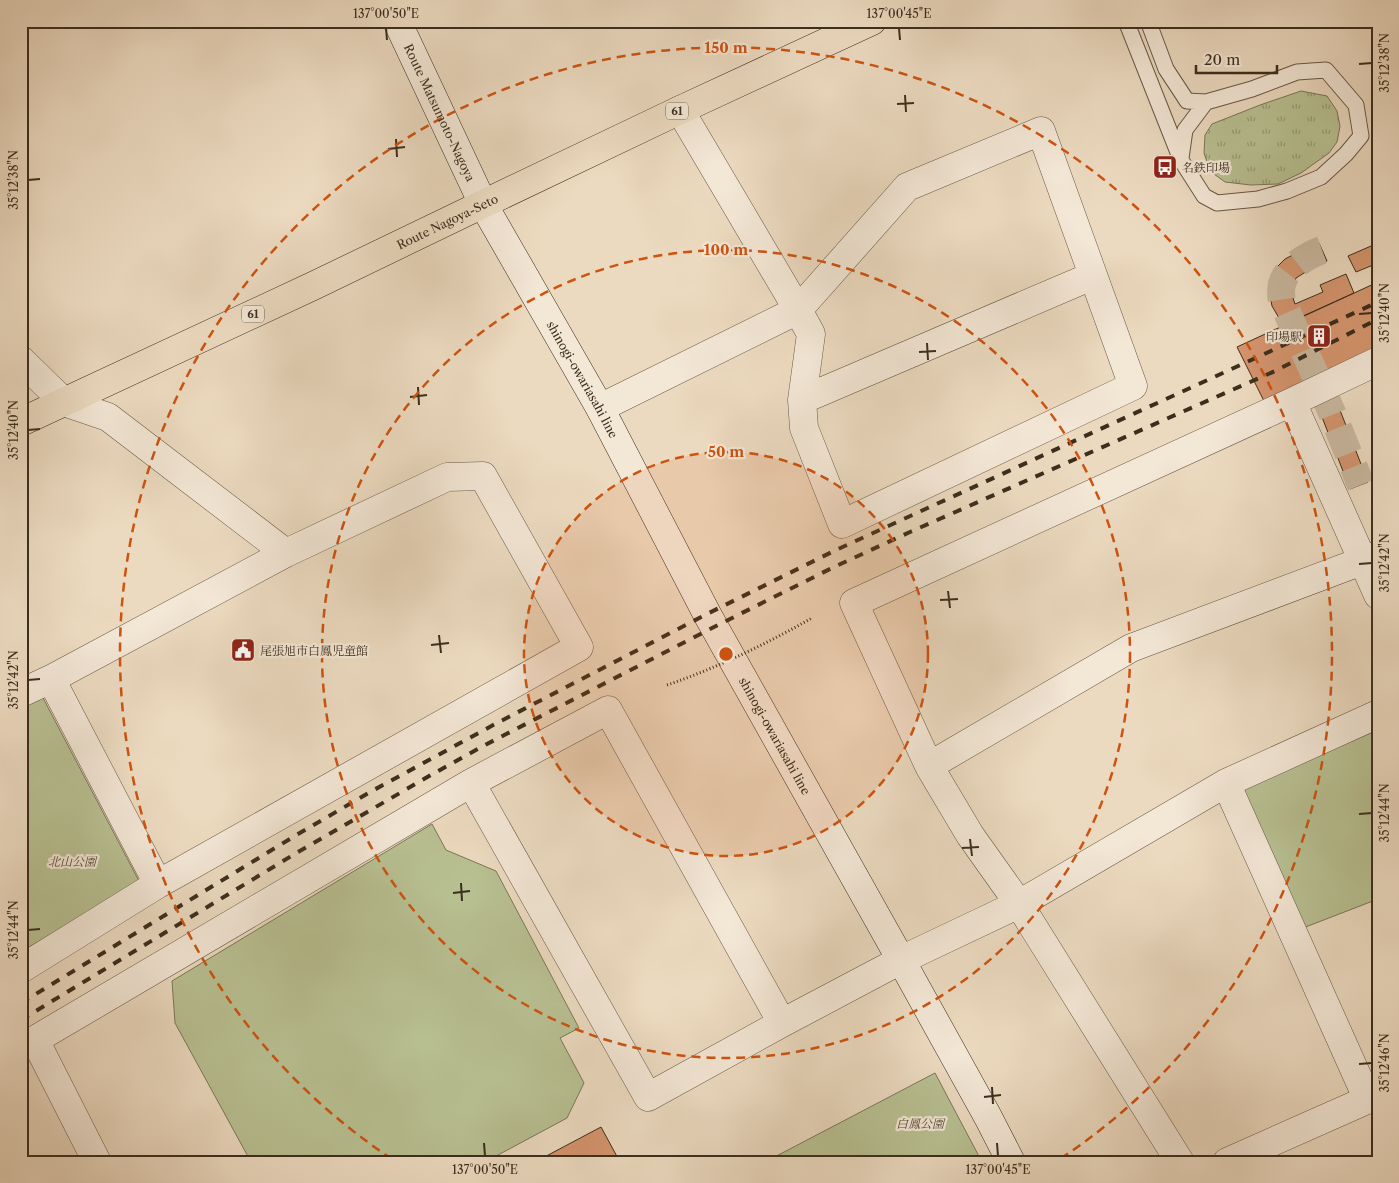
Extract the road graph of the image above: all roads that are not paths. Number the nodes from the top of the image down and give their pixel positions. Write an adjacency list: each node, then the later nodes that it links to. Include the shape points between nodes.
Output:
1 (397, 21): 8 (street, Route Matsumoto-Nagoya)
2 (872, 21): 6 (main road, Route Nagoya-Seto / 61)
3 (1126, 21): 7 (lane)
4 (1148, 21): 5 (lane, via 1166,69 1187,100)
5 (1206, 102): 7 (lane, via 1185,130); 7 (lane, via 1297,72 1326,70 1356,105 1360,136 1346,154 1320,177 1258,199 1217,203 1204,196)
6 (680, 110): 8 (main road, Route Nagoya-Seto / 61); 10 (street)
7 (1181, 160)
8 (483, 204): 14 (main road, Route Nagoya-Seto / 61); 16 (street, shinogi-owariasahi line)
9 (1092, 276): 10 (street, via 1041,131 907,187); 13 (street); 13 (street, via 1133,386 842,524 804,428)
10 (798, 310): 13 (street, via 811,334); 16 (street)
11 (21, 360): 14 (street)
12 (1378, 361): 15 (street)
13 (802, 400)
14 (64, 402): 17 (main road, Route Nagoya-Seto / 61); 18 (street, via 108,417)
15 (1292, 402): 19 (street); 24 (street, via 854,603)
16 (600, 408): 29 (street, shinogi-owariasahi line, via 707,614)
17 (21, 422)
18 (286, 553): 21 (street); 27 (street, via 448,477 482,476 580,647)
19 (1370, 558): 20 (street); 24 (street, via 1130,648)
20 (1378, 595)
21 (51, 679): 22 (street); 27 (street)
22 (21, 694)
23 (1378, 714): 26 (street)
24 (929, 766): 28 (street, via 970,835)
25 (471, 783): 31 (street, via 608,710); 31 (street, via 648,1097); 32 (street)
26 (1226, 783): 28 (street); 33 (street)
27 (158, 884): 30 (street)
28 (1019, 904): 29 (street); 36 (street)
29 (901, 960): 31 (street); 35 (street, shinogi-owariasahi line)
30 (21, 969)
31 (782, 1023)
32 (28, 1044): 34 (street)
33 (1373, 1098): 37 (street)
34 (97, 1162)
35 (1011, 1162)
36 (1180, 1162)
37 (1227, 1162)

